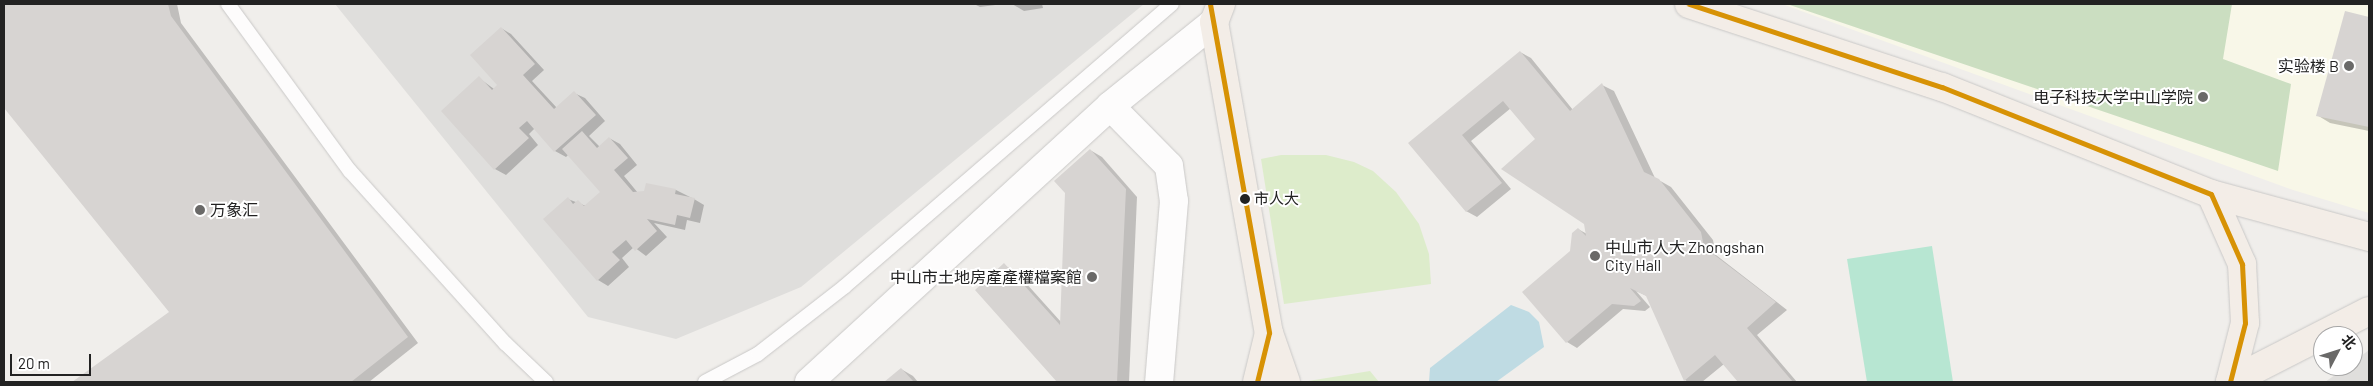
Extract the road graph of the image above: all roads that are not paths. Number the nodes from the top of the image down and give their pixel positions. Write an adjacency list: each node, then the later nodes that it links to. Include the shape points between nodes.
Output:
1 (228, 4): 10 (lane, via 362,185 505,343)
2 (1172, 4): 11 (lane, via 844,287 758,354)
3 (1689, 4): 6 (main road, via 1942,87)
4 (1218, 13): 5 (street); 9 (main road)
5 (1110, 106): 12 (street); 13 (street, via 1169,166 1174,201)
6 (2211, 194): 7 (main road); 16 (main road, via 2242,264 2245,323)
7 (2369, 238)
8 (2369, 311): 16 (main road)
9 (1269, 333): 14 (main road); 15 (main road)
10 (546, 382)
11 (705, 382)
12 (809, 382)
13 (1158, 382)
14 (1257, 382)
15 (1286, 382)
16 (2230, 382)

